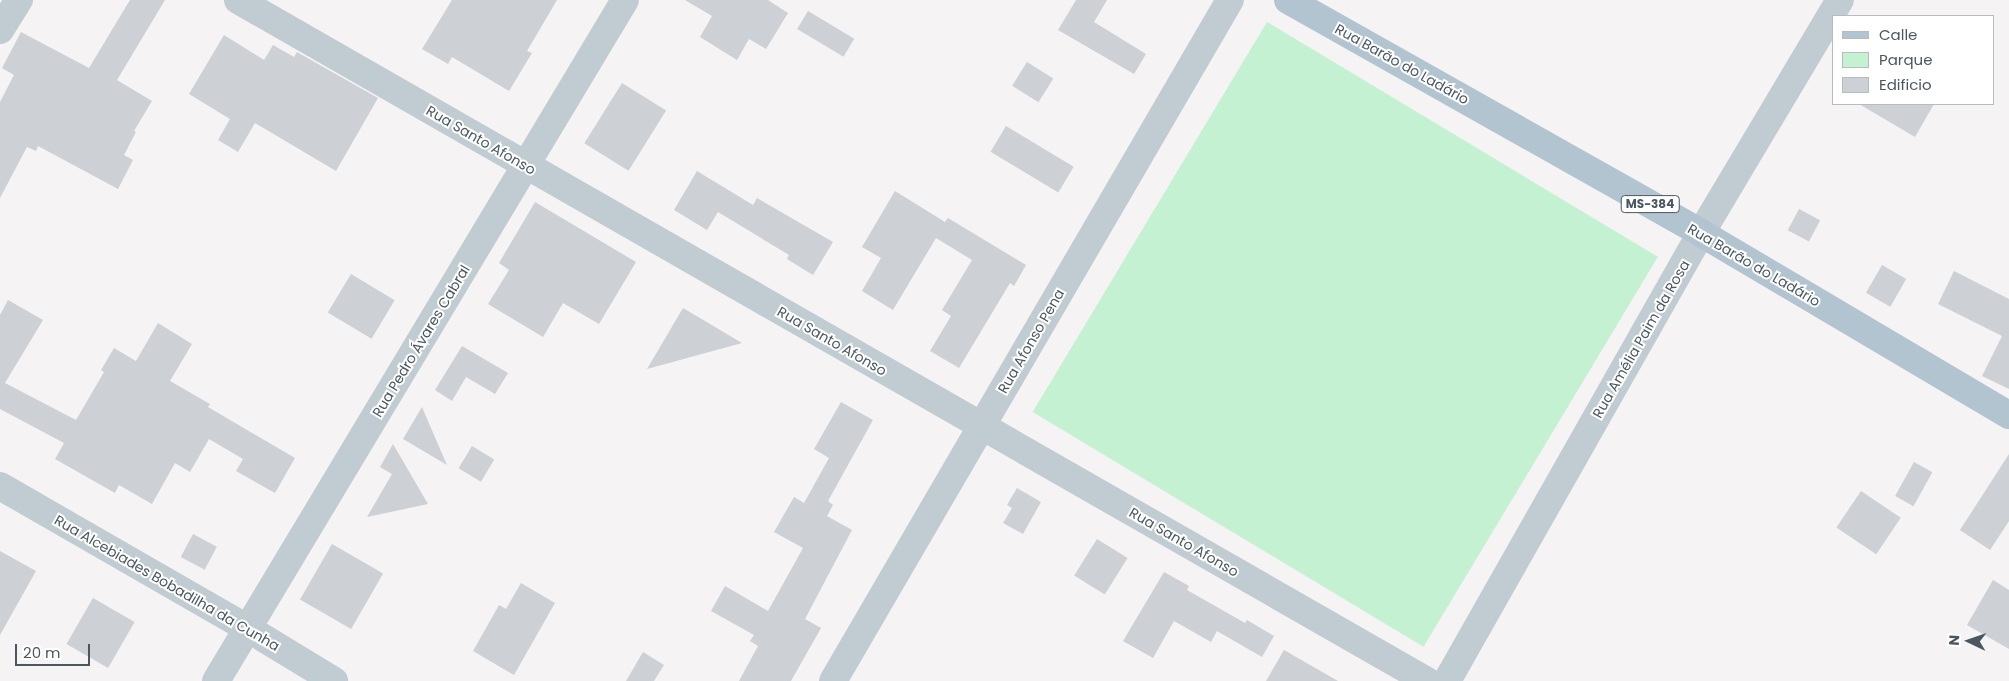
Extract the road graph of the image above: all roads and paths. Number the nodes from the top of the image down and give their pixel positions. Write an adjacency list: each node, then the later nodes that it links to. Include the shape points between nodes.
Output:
1 (19, 0): 7 (street)
2 (238, 0): 8 (street, Rua Santo Afonso)
3 (625, 0): 8 (street, Rua Pedro Ávares Cabral)
4 (1230, 0): 11 (street, Rua Afonso Pena)
5 (1288, 0): 9 (main road, Rua Barão do Ladário / MS-384)
6 (1840, 0): 9 (street, Rua Amélia Paim da Rosa)
7 (0, 30)
8 (526, 167): 11 (street, Rua Santo Afonso); 13 (street, Rua Pedro Ávares Cabral)
9 (1701, 233): 10 (main road, Rua Barão do Ladário / MS-384); 18 (street, Rua Amélia Paim da Rosa)
10 (2009, 415)
11 (982, 426): 16 (street, Rua Afonso Pena); 17 (street, Rua Santo Afonso)
12 (0, 486): 13 (street, Rua Alcebiades Bobadilha da Cunha)
13 (247, 628): 14 (street, Rua Pedro Ávares Cabral); 15 (street, Rua Alcebiades Bobadilha da Cunha)
14 (216, 681)
15 (334, 681)
16 (833, 681)
17 (1427, 681)
18 (1447, 681)

